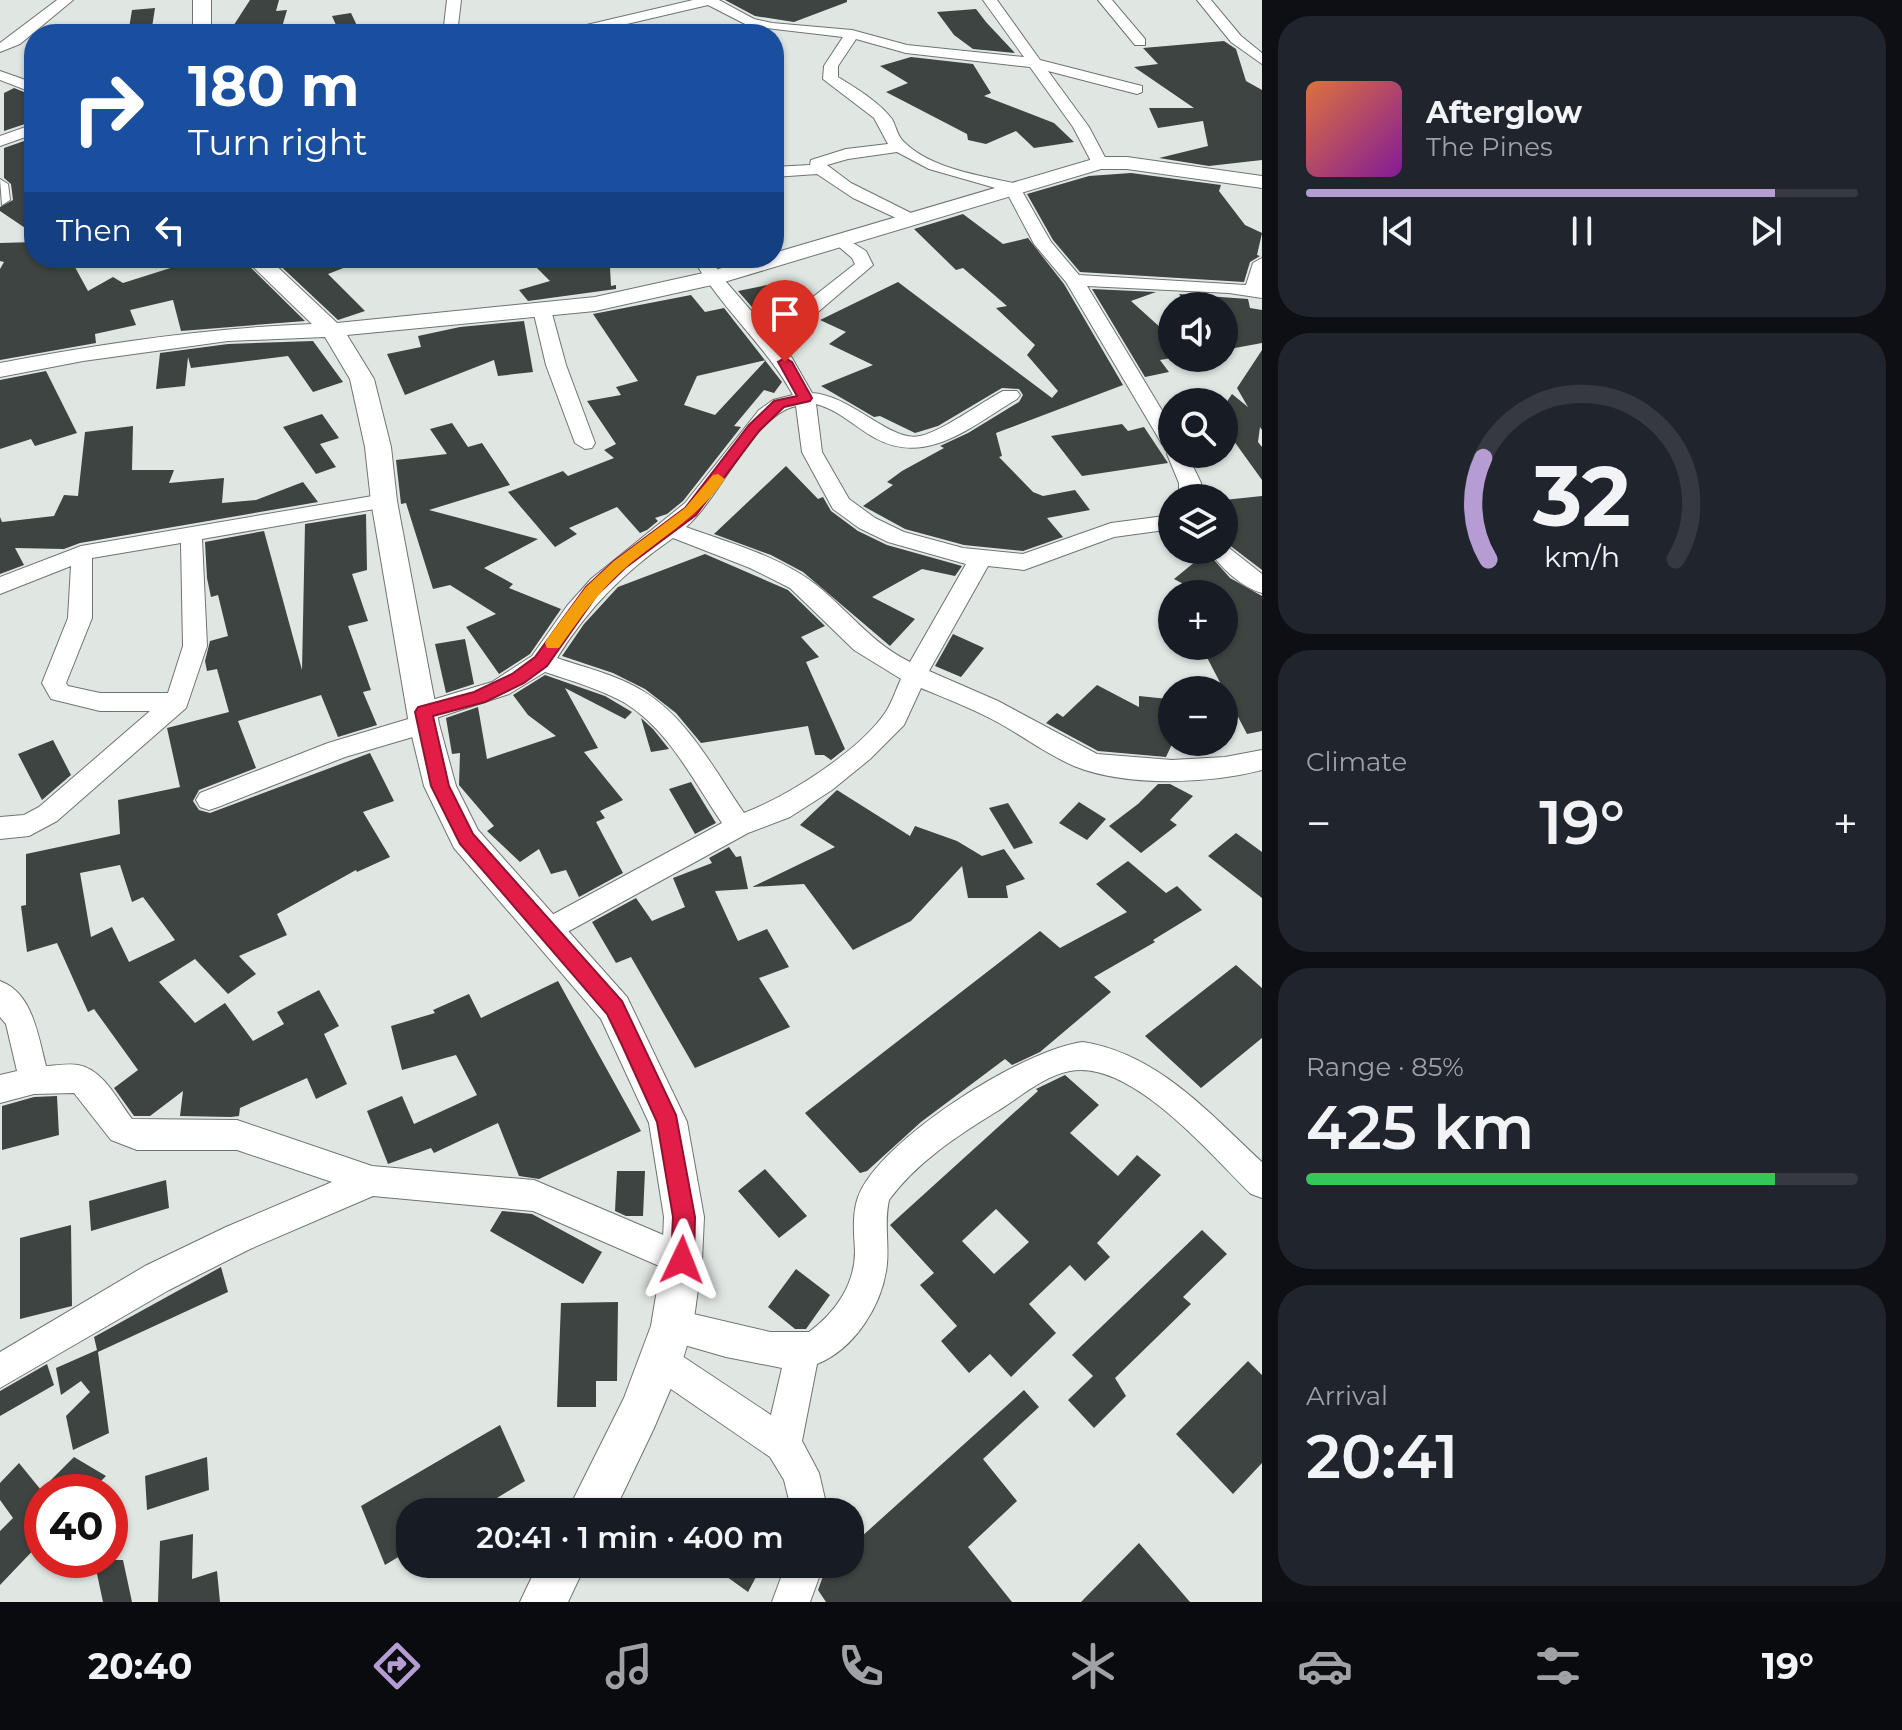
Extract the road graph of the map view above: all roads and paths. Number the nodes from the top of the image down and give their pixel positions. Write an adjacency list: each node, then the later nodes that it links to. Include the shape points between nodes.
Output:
1 (66, 0): 10 (street)
2 (202, 0): 11 (street)
3 (454, 0): 12 (street)
4 (654, 0): 9 (street)
5 (710, 0): 9 (street); 14 (street)
6 (990, 0): 21 (street)
7 (1105, 0): 18 (street)
8 (1204, 0): 20 (street, via 1236,39)
9 (681, 6): 13 (street)
10 (36, 24)
11 (202, 24)
12 (451, 24)
13 (607, 24)
14 (758, 24)
15 (784, 28): 17 (street)
16 (24, 34): 19 (street)
17 (852, 34): 21 (street, via 906,49); 27 (street, via 831,66 831,79 887,123 892,141)
18 (1140, 42)
19 (0, 48)
20 (1262, 60)
21 (1035, 63): 24 (street); 28 (street)
22 (0, 75): 23 (street)
23 (24, 84)
24 (1137, 89)
25 (24, 133): 26 (street)
26 (0, 141)
27 (900, 147): 29 (street, via 823,159 817,163); 32 (street, via 935,165)
28 (1100, 163): 31 (street); 32 (street)
29 (820, 169): 30 (street); 33 (street)
30 (784, 171)
31 (1262, 182)
32 (1012, 188): 33 (street); 39 (street, via 1043,244)
33 (909, 219): 34 (street)
34 (840, 240): 35 (street); 41 (street, via 860,255 864,265)
35 (784, 252)
36 (1262, 263): 40 (street)
37 (266, 268): 43 (street)
38 (707, 268): 42 (street, via 595,304); 46 (street, via 785,362)
39 (1074, 280): 40 (street); 47 (street)
40 (1257, 292)
41 (811, 308)
42 (542, 310): 43 (street); 48 (street)
43 (332, 330): 44 (street, via 228,334); 49 (street, via 362,379)
44 (0, 370)
45 (1010, 395): 46 (street, via 916,445 903,444 870,426 840,403)
46 (805, 398): 51 (street, via 779,404 754,428 690,512); 54 (street, via 812,452 841,504 896,537)
47 (1158, 421)
48 (585, 443)
49 (384, 501): 52 (street); 61 (street)
50 (1158, 524): 54 (street, via 1111,530 1024,562)
51 (668, 528): 58 (street, via 591,591); 59 (street, via 788,576 831,609 863,646)
52 (191, 533): 53 (street); 60 (street, via 195,646)
53 (81, 553): 57 (street); 60 (street, via 80,618 54,683 60,693 100,702)
54 (981, 558): 59 (street)
55 (1234, 564): 56 (street)
56 (1262, 585)
57 (0, 586)
58 (541, 661): 61 (street, via 518,678); 64 (street, via 645,704 668,726)
59 (915, 674): 62 (street, via 994,709 1085,761 1180,768 1246,766); 64 (street, via 895,718 861,752 781,810)
60 (177, 702): 65 (street, via 48,814 29,825)
61 (424, 718): 63 (street); 66 (street, via 440,786 466,839)
62 (1262, 760)
63 (209, 800)
64 (739, 826): 66 (street)
65 (0, 828)
66 (549, 930): 72 (street, via 614,1008 668,1122 684,1217)
67 (0, 994): 68 (street, via 19,1019)
68 (34, 1080): 69 (street); 70 (street, via 78,1079 122,1130 237,1135)
69 (0, 1089)
70 (372, 1181): 72 (street, via 534,1196); 76 (street, via 157,1278)
71 (1262, 1183): 74 (street, via 1151,1082 1122,1065 1084,1056 1048,1065 972,1109 905,1160 877,1191 865,1288 847,1319 820,1346)
72 (682, 1260): 73 (street)
73 (672, 1326): 74 (street); 75 (street)
74 (802, 1353): 77 (street)
75 (661, 1362): 77 (street); 78 (street)
76 (0, 1371)
77 (783, 1444): 79 (street, via 801,1473)
78 (597, 1498)
79 (807, 1498)
80 (556, 1578): 82 (street)
81 (800, 1578): 83 (street)
82 (543, 1602)
83 (791, 1602)

